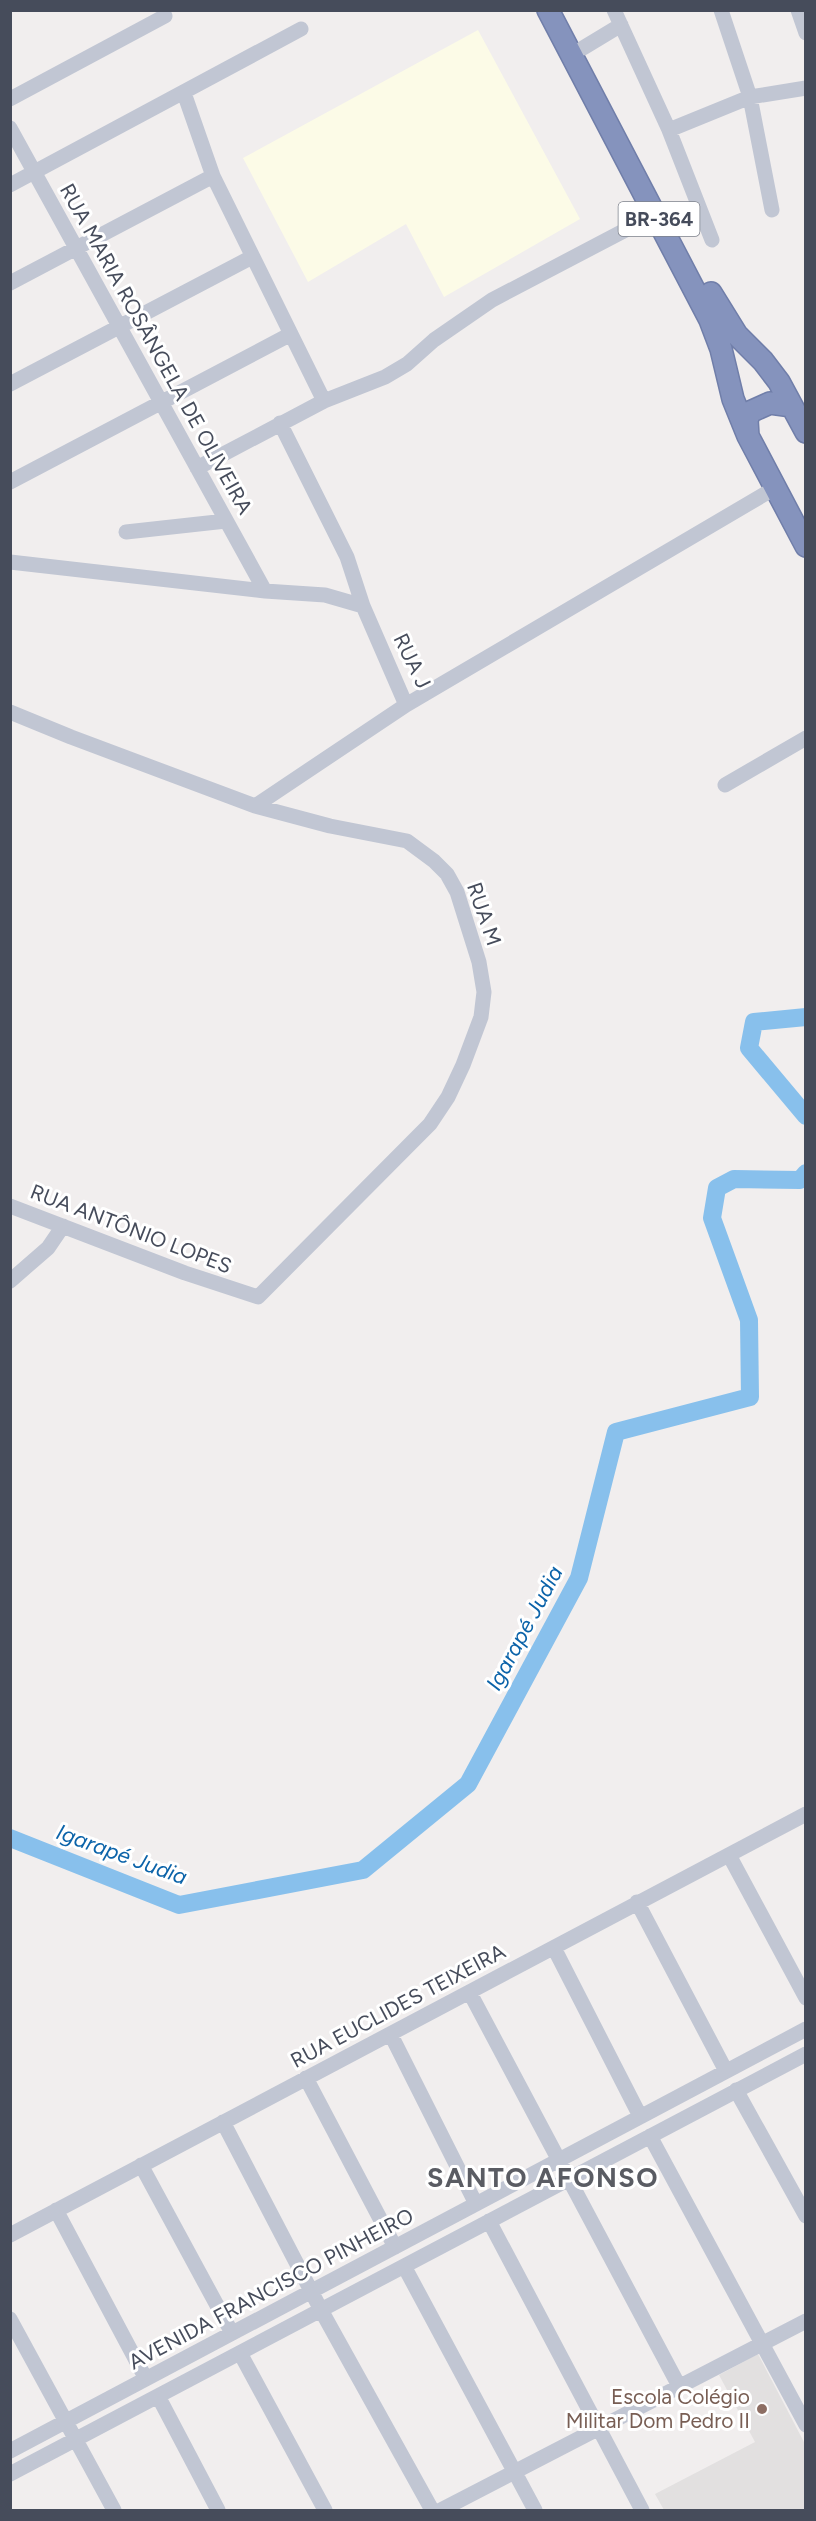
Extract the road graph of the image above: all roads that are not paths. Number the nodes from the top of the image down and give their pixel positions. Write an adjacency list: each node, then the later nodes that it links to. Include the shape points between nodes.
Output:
1 (548, 10): 21 (highway, BR-364)
2 (563, 10): 10 (highway, BR-364)
3 (614, 10): 7 (street)
4 (721, 10): 13 (street)
5 (798, 10): 9 (street)
6 (165, 16): 14 (street)
7 (621, 25): 10 (street); 16 (street)
8 (300, 29): 12 (street)
9 (806, 33)
10 (582, 48): 31 (highway, BR-364, via 720,311 736,335 763,361)
11 (806, 88): 13 (street)
12 (184, 93): 17 (street); 18 (street)
13 (750, 97): 16 (street); 20 (street)
14 (10, 99)
15 (10, 128): 17 (street, RUA MARIA ROSÂNGELA DE OLIVEIRA)
16 (669, 130): 22 (street)
17 (34, 173): 19 (street); 23 (street, RUA MARIA ROSÂNGELA DE OLIVEIRA)
18 (213, 176): 23 (street); 24 (street)
19 (10, 185)
20 (772, 210)
21 (656, 214): 29 (street, via 492,300 385,377); 34 (highway, BR-364, via 710,320)
22 (712, 240)
23 (76, 248): 25 (street); 26 (street, RUA MARIA ROSÂNGELA DE OLIVEIRA)
24 (252, 257): 26 (street); 27 (street)
25 (10, 284)
26 (120, 327): 28 (street); 30 (street, RUA MARIA ROSÂNGELA DE OLIVEIRA)
27 (291, 334): 29 (street); 30 (street)
28 (10, 384)
29 (324, 401): 32 (street)
30 (161, 402): 35 (street, RUA MARIA ROSÂNGELA DE OLIVEIRA); 36 (street)
31 (792, 406): 33 (highway, BR-364); 34 (highway, via 770,403 750,412)
32 (280, 423): 35 (street); 43 (street, RUA J, via 347,558)
33 (806, 432)
34 (748, 436): 37 (highway, BR-364)
35 (197, 468): 38 (street, RUA MARIA ROSÂNGELA DE OLIVEIRA)
36 (10, 482)
37 (775, 488): 40 (highway, BR-364); 44 (street, RUA J)
38 (226, 521): 39 (street); 42 (street, RUA MARIA ROSÂNGELA DE OLIVEIRA)
39 (126, 532)
40 (806, 546)
41 (10, 562): 42 (street)
42 (265, 591): 43 (street, via 325,595)
43 (363, 606): 44 (street, RUA J)
44 (406, 705): 48 (street)
45 (10, 712): 48 (street, RUA M)
46 (806, 738): 47 (street)
47 (725, 785)
48 (255, 806): 52 (street, RUA M, via 407,841 427,855 447,874 457,892 484,992 481,1017 463,1065 430,1124 258,1297)
49 (10, 1206): 50 (street, RUA ANTÔNIO LOPES)
50 (63, 1226): 51 (street, via 48,1248); 52 (street, RUA ANTÔNIO LOPES)
51 (10, 1281)
52 (237, 1292)
53 (806, 1814): 54 (street, RUA EUCLIDES TEIXEIRA)
54 (729, 1855): 55 (street, RUA EUCLIDES TEIXEIRA); 58 (street)
55 (637, 1902): 56 (street, RUA EUCLIDES TEIXEIRA); 62 (street)
56 (554, 1948): 57 (street, RUA EUCLIDES TEIXEIRA); 65 (street)
57 (470, 1993): 60 (street, RUA EUCLIDES TEIXEIRA); 68 (street)
58 (806, 1998)
59 (806, 2029): 62 (street, AVENIDA FRANCISCO PINHEIRO)
60 (391, 2035): 63 (street, RUA EUCLIDES TEIXEIRA); 71 (street)
61 (806, 2054): 64 (street, AVENIDA FRANCISCO PINHEIRO)
62 (726, 2071): 65 (street, AVENIDA FRANCISCO PINHEIRO)
63 (306, 2078): 66 (street, RUA EUCLIDES TEIXEIRA); 76 (street)
64 (736, 2090): 67 (street, AVENIDA FRANCISCO PINHEIRO); 73 (street)
65 (640, 2116): 68 (street, AVENIDA FRANCISCO PINHEIRO)
66 (223, 2122): 69 (street, RUA EUCLIDES TEIXEIRA); 78 (street)
67 (650, 2136): 70 (street, AVENIDA FRANCISCO PINHEIRO); 83 (street)
68 (558, 2160): 70 (street); 71 (street, AVENIDA FRANCISCO PINHEIRO)
69 (141, 2165): 72 (street, RUA EUCLIDES TEIXEIRA); 82 (street)
70 (568, 2179): 74 (street, AVENIDA FRANCISCO PINHEIRO); 86 (street)
71 (476, 2204): 76 (street, AVENIDA FRANCISCO PINHEIRO)
72 (56, 2210): 75 (street, RUA EUCLIDES TEIXEIRA); 85 (street)
73 (806, 2216)
74 (489, 2221): 77 (street, AVENIDA FRANCISCO PINHEIRO); 90 (street)
75 (10, 2235)
76 (394, 2247): 78 (street, AVENIDA FRANCISCO PINHEIRO)
77 (404, 2266): 79 (street, AVENIDA FRANCISCO PINHEIRO); 93 (street)
78 (312, 2291): 79 (street); 82 (street, AVENIDA FRANCISCO PINHEIRO)
79 (321, 2310): 84 (street, AVENIDA FRANCISCO PINHEIRO); 98 (street)
80 (10, 2319): 88 (street)
81 (806, 2321): 83 (street)
82 (232, 2333): 85 (street, AVENIDA FRANCISCO PINHEIRO)
83 (762, 2343): 86 (street); 89 (street)
84 (240, 2353): 87 (street, AVENIDA FRANCISCO PINHEIRO); 97 (street)
85 (146, 2379): 88 (street, AVENIDA FRANCISCO PINHEIRO)
86 (679, 2386): 90 (street)
87 (158, 2396): 91 (street, AVENIDA FRANCISCO PINHEIRO); 96 (street)
88 (66, 2422): 91 (street); 92 (street, AVENIDA FRANCISCO PINHEIRO)
89 (806, 2425)
90 (598, 2427): 93 (street); 101 (street)
91 (74, 2440): 94 (street, AVENIDA FRANCISCO PINHEIRO); 95 (street)
92 (10, 2451)
93 (514, 2473): 99 (street); 100 (street)
94 (10, 2474)
95 (114, 2511)
96 (218, 2511)
97 (325, 2511)
98 (432, 2511)
99 (441, 2511)
100 (535, 2511)
101 (642, 2511)

